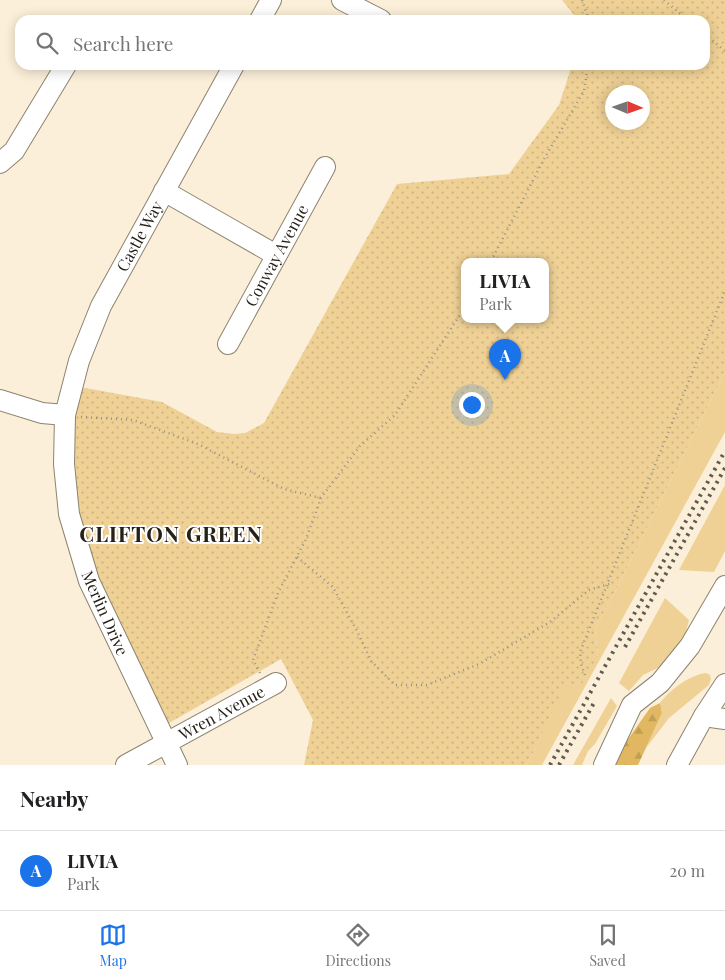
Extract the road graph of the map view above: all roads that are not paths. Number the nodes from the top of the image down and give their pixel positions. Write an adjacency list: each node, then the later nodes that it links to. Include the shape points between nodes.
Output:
1 (342, 0): 2 (street)
2 (371, 15)
3 (63, 70): 5 (street, via 14,151)
4 (231, 70): 7 (street, Castle Way)
5 (0, 163)
6 (325, 167): 8 (street, Conway Avenue)
7 (164, 190): 8 (street); 11 (street, Castle Way, via 101,306 78,361)
8 (276, 254): 9 (street, Conway Avenue)
9 (228, 344)
10 (0, 400): 11 (street, via 42,413)
11 (65, 416): 17 (street, Merlin Drive, via 64,464 69,514 89,582)
12 (725, 586): 20 (street, via 690,646 660,683 632,705)
13 (725, 684): 15 (street)
14 (272, 685): 17 (street, Wren Avenue)
15 (704, 716): 16 (street); 21 (street)
16 (725, 719)
17 (167, 743): 18 (street, Wren Avenue); 19 (street, Merlin Drive)
18 (126, 765)
19 (177, 765)
20 (604, 765)
21 (678, 765)

